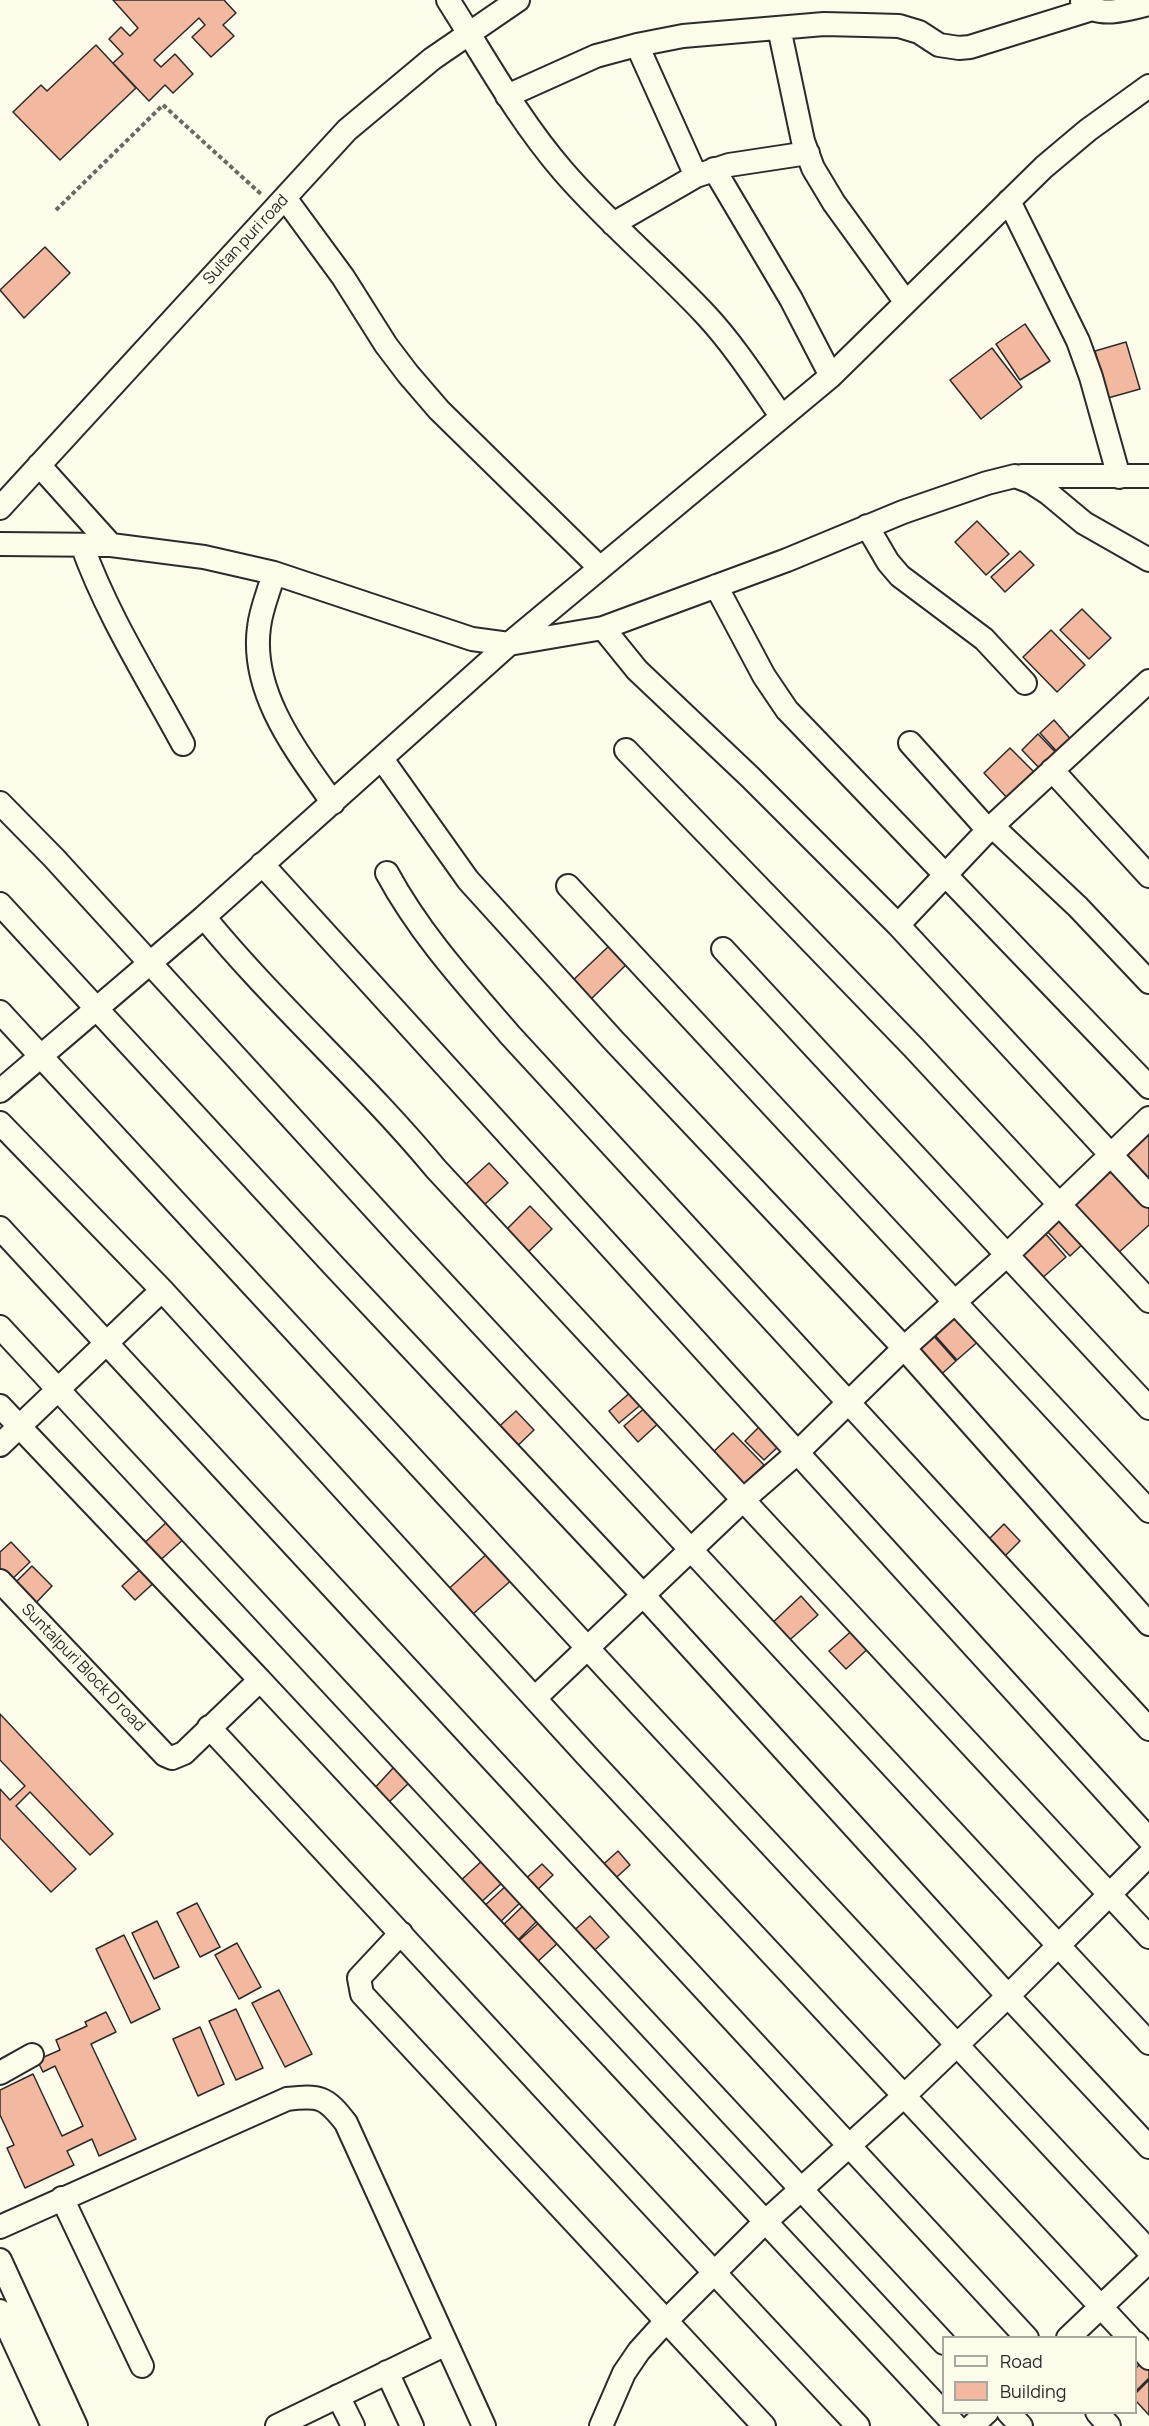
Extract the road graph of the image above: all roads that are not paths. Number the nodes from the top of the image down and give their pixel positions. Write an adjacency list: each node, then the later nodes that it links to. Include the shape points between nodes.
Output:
1 (448, 0): 6 (street)
2 (518, 0): 6 (street, Sultan puri road)
3 (1149, 4): 4 (street, via 1126,10)
4 (1086, 5): 5 (street, via 959,48 939,45 919,32 898,26 824,24)
5 (779, 28): 7 (street, via 682,36); 10 (street)
6 (470, 34): 9 (street); 13 (street, Sultan puri road, via 432,59 347,130)
7 (637, 45): 9 (street, via 596,56); 11 (street)
8 (1149, 86): 12 (street, via 1069,145)
9 (507, 96): 14 (street, via 562,169)
10 (808, 153): 11 (street, via 729,165); 15 (street, via 834,203)
11 (705, 173): 14 (street); 16 (street, via 791,299)
12 (1009, 201): 15 (street); 21 (street, via 1078,340)
13 (280, 203): 18 (street, Sultan puri road); 28 (street, via 343,277 387,345 439,410)
14 (613, 224): 17 (street, via 705,313)
15 (905, 301): 16 (street)
16 (831, 376): 17 (street)
17 (781, 416): 28 (street)
18 (39, 465): 22 (street, Sultan puri road); 26 (street)
19 (1015, 476): 21 (street); 23 (street); 27 (street, via 1031,482 1084,523)
20 (1149, 476): 21 (street)
21 (1119, 477)
22 (0, 508)
23 (867, 526): 30 (street); 34 (street, via 900,576 984,639)
24 (0, 544): 25 (street)
25 (82, 545): 26 (street); 36 (street, via 108,607)
26 (111, 545): 29 (street, via 204,557)
27 (1149, 560)
28 (600, 568): 32 (street)
29 (274, 573): 32 (street, via 447,632); 41 (street, via 259,626 258,655 265,686 290,739)
30 (716, 586): 31 (street); 45 (street, via 764,676 787,710)
31 (603, 628): 32 (street); 50 (street, via 637,670)
32 (509, 644): 38 (street)
33 (1149, 681): 39 (street)
34 (1025, 683)
35 (910, 743): 42 (street)
36 (183, 744)
37 (626, 750): 63 (street)
38 (382, 759): 41 (street); 71 (street, via 475,888)
39 (1052, 770): 42 (street); 46 (street)
40 (0, 803): 52 (street)
41 (333, 803): 43 (street)
42 (990, 828): 45 (street); 53 (street, via 1078,907)
43 (262, 864): 49 (street); 78 (street)
44 (387, 873): 73 (street, via 441,955 495,1017)
45 (945, 876): 50 (street); 57 (street)
46 (1149, 876)
47 (568, 886): 68 (street)
48 (0, 904): 54 (street)
49 (204, 917): 52 (street); 79 (street)
50 (897, 925): 61 (street)
51 (723, 949): 65 (street)
52 (148, 963): 54 (street); 81 (street)
53 (1149, 982)
54 (97, 1008): 56 (street); 83 (street)
55 (0, 1012): 56 (street)
56 (40, 1055): 58 (street); 85 (street)
57 (1149, 1088)
58 (0, 1091)
59 (1149, 1118): 61 (street)
60 (0, 1124): 66 (street)
61 (1110, 1153): 62 (street); 63 (street)
62 (1149, 1196)
63 (1059, 1204): 65 (street); 67 (street)
64 (0, 1228): 70 (street)
65 (1006, 1255): 68 (street); 75 (street)
66 (162, 1290): 70 (street); 87 (street)
67 (1149, 1301)
68 (954, 1303): 71 (street); 80 (street)
69 (0, 1327): 72 (street)
70 (106, 1344): 72 (street); 102 (street)
71 (904, 1348): 73 (street); 84 (street)
72 (57, 1390): 76 (street); 104 (street)
73 (848, 1402): 78 (street); 89 (street)
74 (0, 1406): 76 (street)
75 (1149, 1408)
76 (19, 1426): 77 (street); 86 (street)
77 (0, 1445)
78 (797, 1453): 79 (street); 90 (street)
79 (744, 1500): 81 (street); 92 (street)
80 (1149, 1511)
81 (692, 1549): 83 (street); 95 (street)
82 (0, 1581): 88 (street, Suntalpuri Block D road, via 165,1755 172,1758 184,1753)
83 (644, 1596): 85 (street); 96 (street)
84 (1149, 1624)
85 (589, 1647): 87 (street); 98 (street)
86 (260, 1680): 88 (street); 106 (street)
87 (535, 1698): 101 (street)
88 (209, 1727): 93 (street)
89 (1149, 1729)
90 (1149, 1839)
91 (1149, 1855): 92 (street)
92 (1110, 1894): 94 (street); 95 (street)
93 (401, 1933): 111 (street); 114 (street, via 359,1978 362,1994)
94 (1149, 1937)
95 (1058, 1947): 96 (street); 97 (street)
96 (1008, 1996): 98 (street); 103 (street)
97 (1149, 2043)
98 (957, 2046): 101 (street); 108 (street)
99 (32, 2055): 100 (street)
100 (0, 2073)
101 (905, 2095): 102 (street); 112 (street)
102 (850, 2145): 104 (street); 115 (street)
103 (1149, 2147)
104 (802, 2189): 106 (street); 118 (street)
105 (62, 2198): 107 (street); 119 (street, via 288,2099 318,2097 334,2107 346,2124); 122 (street)
106 (765, 2222): 111 (street); 125 (street)
107 (0, 2227)
108 (1149, 2251)
109 (0, 2259): 132 (street)
110 (1149, 2261): 112 (street)
111 (713, 2273): 114 (street); 138 (street)
112 (1101, 2306): 116 (street); 117 (street)
113 (0, 2311): 131 (street)
114 (667, 2320): 136 (street, via 624,2373); 137 (street)
115 (1026, 2336)
116 (1069, 2336)
117 (1129, 2336)
118 (942, 2341)
119 (446, 2344): 123 (street); 135 (street)
120 (1137, 2344): 121 (street)
121 (1149, 2358)
122 (142, 2366)
123 (387, 2372): 124 (street); 134 (street)
124 (338, 2396): 130 (street); 133 (street)
125 (942, 2411)
126 (945, 2414): 139 (street)
127 (985, 2414): 140 (street)
128 (1010, 2414): 141 (street)
129 (1099, 2414): 142 (street)
130 (284, 2425)
131 (53, 2426)
132 (76, 2426)
133 (352, 2426)
134 (412, 2426)
135 (484, 2426)
136 (601, 2426)
137 (764, 2426)
138 (858, 2426)
139 (956, 2426)
140 (972, 2426)
141 (1021, 2426)
142 (1109, 2426)

